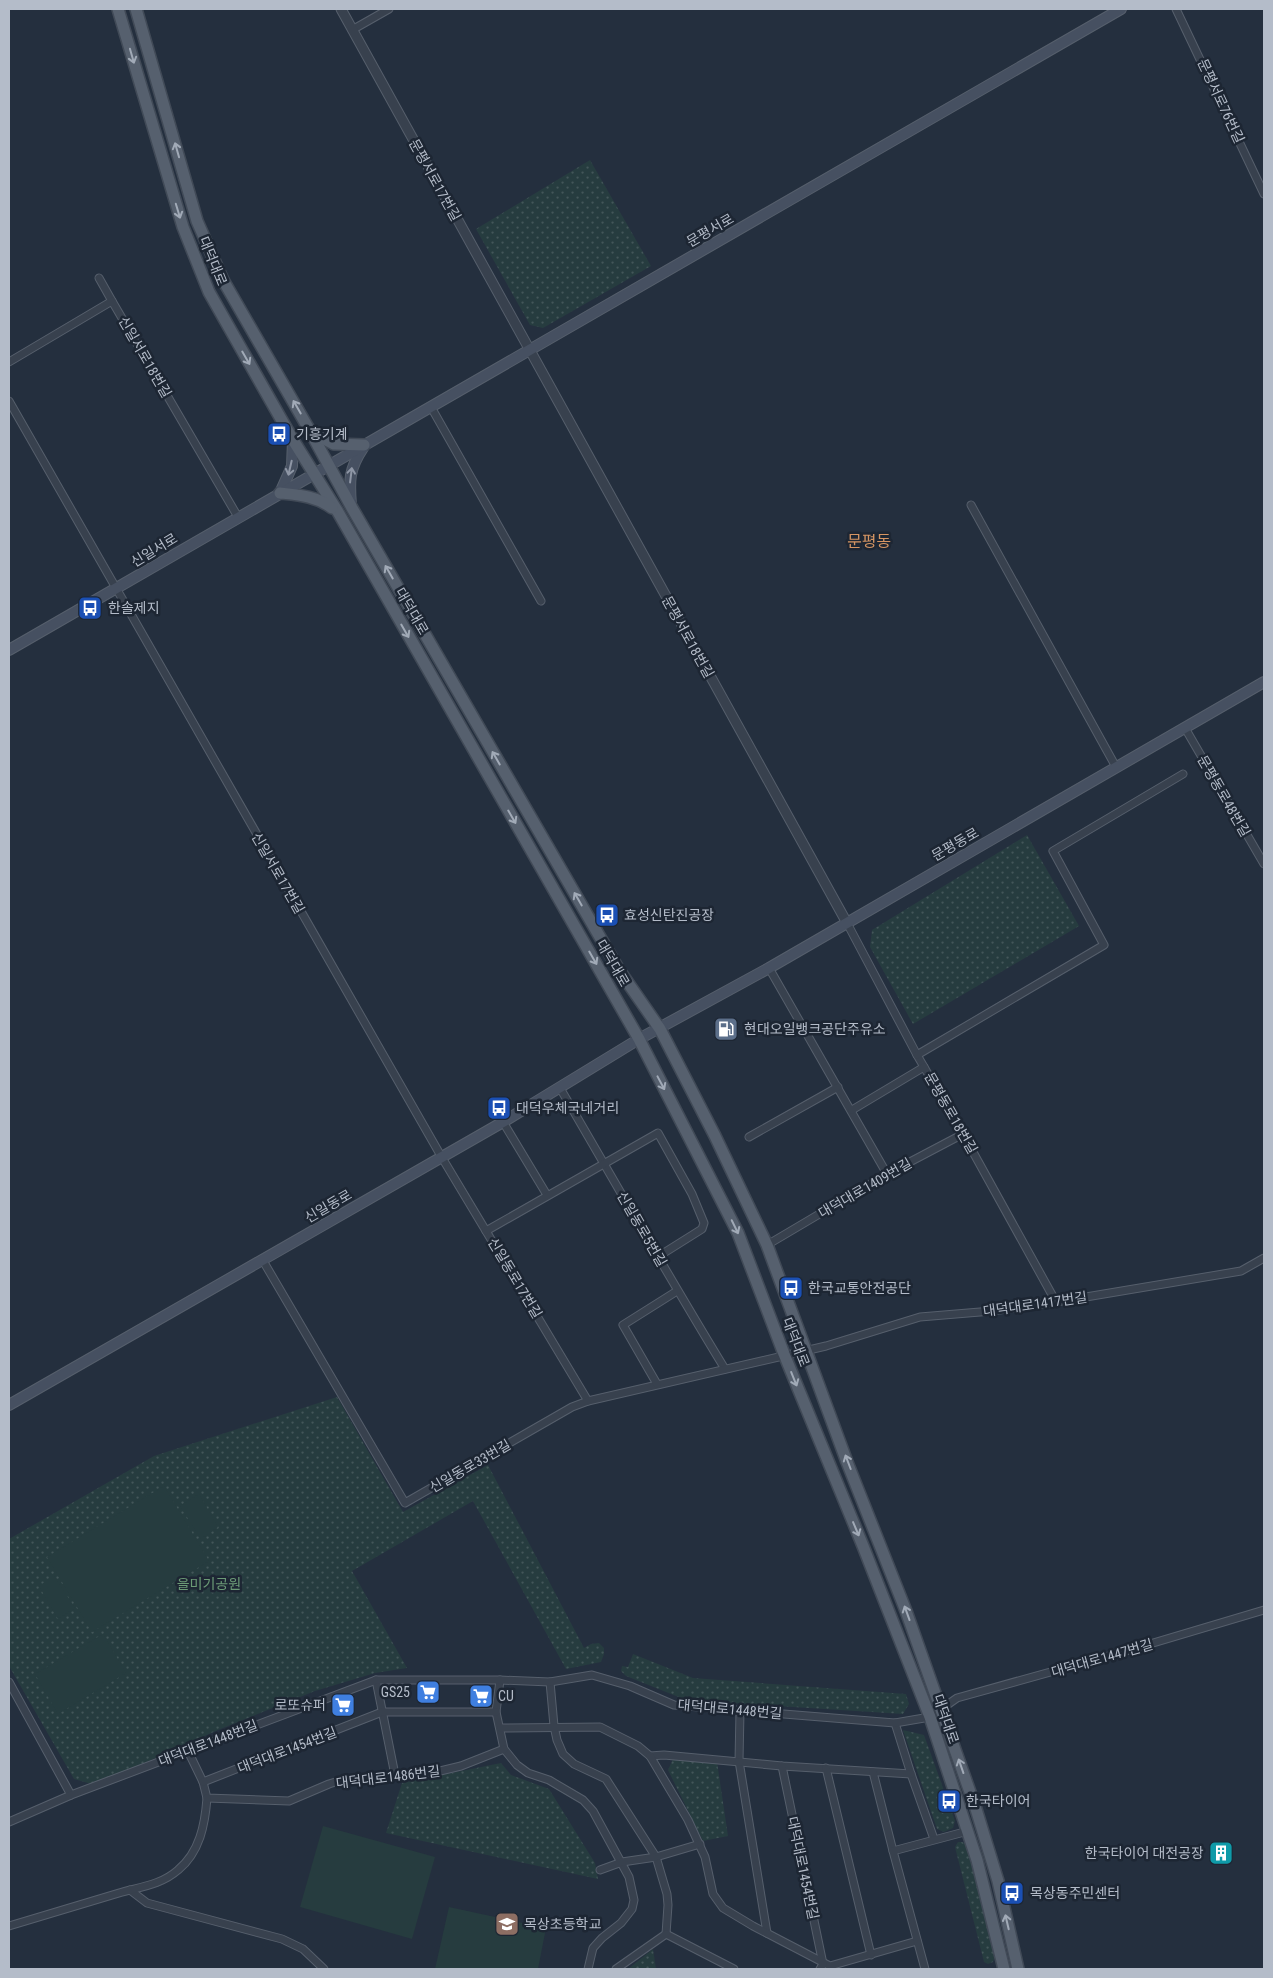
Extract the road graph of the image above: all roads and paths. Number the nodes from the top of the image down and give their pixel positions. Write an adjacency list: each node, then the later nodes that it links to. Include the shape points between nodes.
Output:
1 (118, 9): 16 (main road, 대덕대로, one-way to 16, via 183,227 209,292)
2 (136, 9): 15 (main road, 대덕대로, one-way to 2, via 223,280 197,221)
3 (340, 9): 7 (street, 문평서로17번길)
4 (389, 9): 7 (street)
5 (1121, 9): 11 (main road, 문평서로)
6 (1176, 9): 8 (street, 문평서로76번길)
7 (352, 30): 11 (street, 문평서로17번길)
8 (1264, 194)
9 (99, 278): 10 (street)
10 (112, 301): 12 (street, 신일서로18번길); 24 (street, 신일서로18번길)
11 (528, 351): 14 (main road, 문평서로); 33 (street, 문평서로18번길)
12 (9, 362)
13 (9, 401): 25 (street)
14 (431, 407): 17 (main road, 문평서로); 26 (street)
15 (310, 431): 17 (main road, via 334,444); 18 (main road, 대덕대로)
16 (293, 440): 19 (main road, 대덕대로); 20 (main road, one-way to 20, via 292,466)
17 (364, 446): 18 (main road, 문평서로); 22 (main road, one-way to 17, via 350,473)
18 (328, 465): 19 (main road, 문평서로); 22 (main road, 대덕대로)
19 (313, 474): 20 (main road, 신일서로); 23 (main road, 대덕대로)
20 (280, 493): 23 (main road, via 309,496); 24 (main road, 신일서로)
21 (971, 506): 30 (street)
22 (352, 508): 35 (main road, 대덕대로, one-way to 22, via 619,970)
23 (338, 512): 36 (main road, 대덕대로, one-way to 36)
24 (238, 517): 25 (main road, 신일서로)
25 (116, 589): 27 (main road, 신일서로); 45 (street, 신일서로17번길)
26 (541, 601)
27 (9, 650)
28 (1264, 682): 29 (main road, 문평동로)
29 (1185, 728): 30 (main road, 문평동로); 32 (street, 문평동로48번길)
30 (1116, 767): 33 (main road, 문평동로)
31 (1184, 774): 37 (street, via 1053,851 1104,944)
32 (1264, 864)
33 (847, 923): 34 (main road, 문평동로); 37 (street, 문평동로18번길)
34 (769, 968): 35 (main road, 문평동로); 39 (street)
35 (660, 1029): 36 (main road, 신일동로); 50 (main road, 대덕대로)
36 (639, 1039): 40 (main road, 신일동로); 57 (main road, 대덕대로, one-way to 57, via 738,1232)
37 (917, 1055): 38 (street, 문평동로18번길)
38 (924, 1066): 41 (street); 43 (street, 문평동로18번길)
39 (838, 1087): 41 (street); 44 (street)
40 (560, 1088): 42 (main road, 신일동로); 46 (street, 신일동로5번길)
41 (852, 1110): 47 (street)
42 (503, 1122): 45 (main road, 신일동로); 48 (street)
43 (963, 1134): 47 (street, 대덕대로1409번길); 55 (street, 문평동로18번길)
44 (749, 1136)
45 (441, 1156): 49 (street, 신일동로17번길); 53 (main road, 신일동로)
46 (604, 1163): 48 (street); 51 (street, 신일동로5번길); 51 (street, via 658,1133 692,1194 704,1223 702,1229)
47 (887, 1174): 50 (street, 대덕대로1409번길)
48 (547, 1195): 49 (street)
49 (486, 1231): 60 (street, 신일동로17번길)
50 (767, 1245): 56 (main road, 대덕대로)
51 (659, 1256): 54 (street, 신일동로5번길)
52 (1264, 1258): 55 (street, 대덕대로1417번길, via 1241,1271)
53 (262, 1259): 60 (street, 신일동로33번길, via 405,1503 572,1407); 61 (main road, 신일동로)
54 (677, 1291): 58 (street, 신일동로5번길); 59 (street, via 623,1325)
55 (1056, 1302): 56 (street, 대덕대로1417번길, via 920,1317 826,1346)
56 (806, 1349): 57 (street, 신일동로33번길); 67 (main road, 대덕대로, one-way to 56)
57 (784, 1354): 58 (street, 신일동로33번길); 71 (main road, 대덕대로, one-way to 71, via 864,1546)
58 (725, 1369): 59 (street, 신일동로33번길)
59 (657, 1384): 60 (street, 신일동로33번길)
60 (588, 1401)
61 (9, 1405)
62 (1264, 1610): 67 (street, 대덕대로1447번길, via 1134,1650 958,1698)
63 (376, 1680): 64 (street, 대덕대로1448번길); 69 (street); 76 (street, 대덕대로1448번길)
64 (500, 1680): 66 (street, 대덕대로1448번길); 70 (street)
65 (9, 1682): 85 (street)
66 (550, 1682): 68 (street, 대덕대로1448번길, via 592,1675 630,1686 674,1705); 73 (street)
67 (942, 1710): 71 (street, 대덕대로1448번길); 102 (main road, 대덕대로, one-way to 67, via 998,1881)
68 (740, 1711): 72 (street, 대덕대로1448번길); 78 (street)
69 (382, 1712): 70 (street, 대덕대로1454번길); 83 (street); 84 (street, 대덕대로1454번길)
70 (496, 1712): 74 (street)
71 (930, 1717): 72 (street, 대덕대로1448번길); 88 (main road, 대덕대로)
72 (895, 1723): 82 (street)
73 (554, 1726): 74 (street); 77 (street, via 600,1727 638,1746); 92 (street, via 563,1754 574,1764 606,1780)
74 (501, 1728): 75 (street)
75 (504, 1749): 83 (street, 대덕대로1486번길, via 447,1770); 93 (street, via 528,1773 549,1780 583,1800 593,1811)
76 (188, 1751): 84 (street); 85 (street, 대덕대로1448번길)
77 (650, 1756): 78 (street); 90 (street)
78 (739, 1761): 79 (street); 97 (street)
79 (782, 1766): 80 (street); 101 (street, 대덕대로1454번길)
80 (826, 1768): 81 (street); 100 (street)
81 (873, 1772): 82 (street); 91 (street)
82 (910, 1774): 89 (street)
83 (395, 1775): 86 (street, 대덕대로1486번길, via 345,1779 289,1801)
84 (203, 1782): 86 (street)
85 (71, 1795): 87 (street, 대덕대로1448번길)
86 (208, 1798): 95 (street, via 205,1824 196,1848 179,1870 156,1884)
87 (9, 1822)
88 (968, 1831): 89 (street); 108 (main road, 대덕대로)
89 (934, 1839): 91 (street)
90 (700, 1844): 92 (street); 97 (street, via 713,1894 723,1908)
91 (893, 1851): 99 (street)
92 (656, 1857): 93 (street); 98 (street, via 667,1894)
93 (622, 1862): 94 (street); 104 (street, via 632,1889 632,1909 593,1948)
94 (600, 1870)
95 (130, 1890): 96 (street); 103 (street, via 147,1903 282,1939 303,1949)
96 (9, 1926)
97 (767, 1933): 101 (street)
98 (666, 1934): 105 (street); 106 (street)
99 (918, 1941): 100 (street); 107 (street)
100 (871, 1955): 101 (street)
101 (821, 1967)
102 (1015, 1968)
103 (324, 1969)
104 (588, 1969)
105 (616, 1969)
106 (734, 1969)
107 (925, 1969)
108 (1004, 1969)

